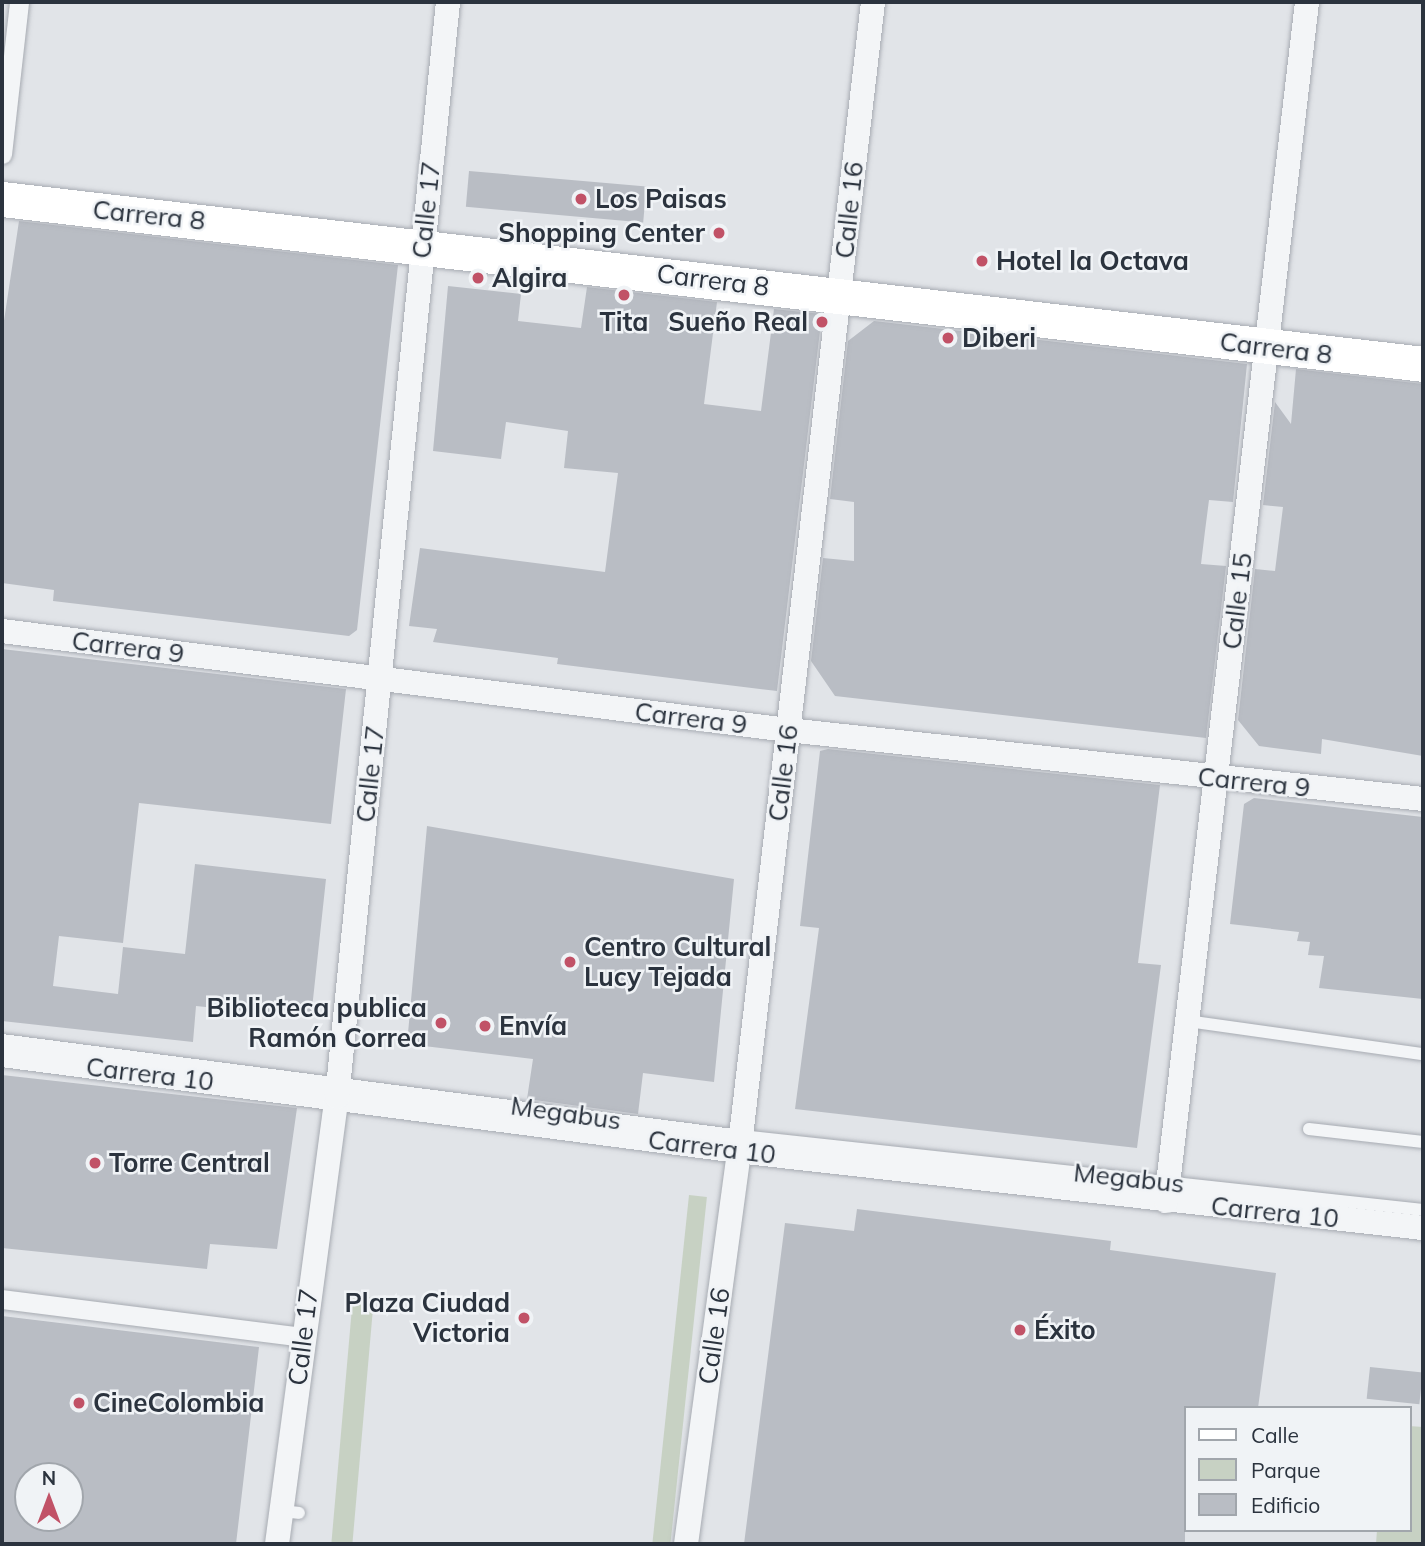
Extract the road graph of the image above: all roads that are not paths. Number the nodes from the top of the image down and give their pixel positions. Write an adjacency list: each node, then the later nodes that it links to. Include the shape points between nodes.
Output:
1 (19, 2): 5 (street)
2 (448, 2): 7 (street, Calle 17)
3 (873, 2): 8 (street, Calle 16)
4 (1307, 2): 9 (street, Calle 15)
5 (2, 154)
6 (2, 199): 7 (main road, Carrera 8)
7 (423, 246): 8 (main road, Carrera 8); 12 (street, Calle 17)
8 (840, 295): 9 (main road, Carrera 8); 13 (street, Calle 16)
9 (1266, 347): 10 (main road, Carrera 8); 14 (street, Calle 15)
10 (1423, 364)
11 (2, 631): 12 (street, Carrera 9)
12 (379, 679): 13 (street, Carrera 9); 20 (street, Calle 17)
13 (788, 730): 14 (street, Carrera 9); 23 (street, Calle 16)
14 (1216, 779): 15 (street, Carrera 9); 16 (street, Calle 15)
15 (1423, 799)
16 (1187, 1021): 18 (lane); 24 (street, Calle 15)
17 (2, 1040): 20 (lane)
18 (1423, 1054)
19 (2, 1055): 20 (street, Carrera 10)
20 (338, 1090): 23 (street, Carrera 10); 28 (street, Calle 17)
21 (1309, 1129): 22 (lane)
22 (1423, 1142)
23 (740, 1143): 24 (street, Carrera 10); 30 (street, Calle 16)
24 (1167, 1191): 25 (lane, Megabus); 26 (street, Carrera 10)
25 (1423, 1210)
26 (1423, 1228)
27 (2, 1299): 28 (street)
28 (303, 1338): 29 (street, Calle 17, via 290,1512)
29 (277, 1544)
30 (687, 1544)

